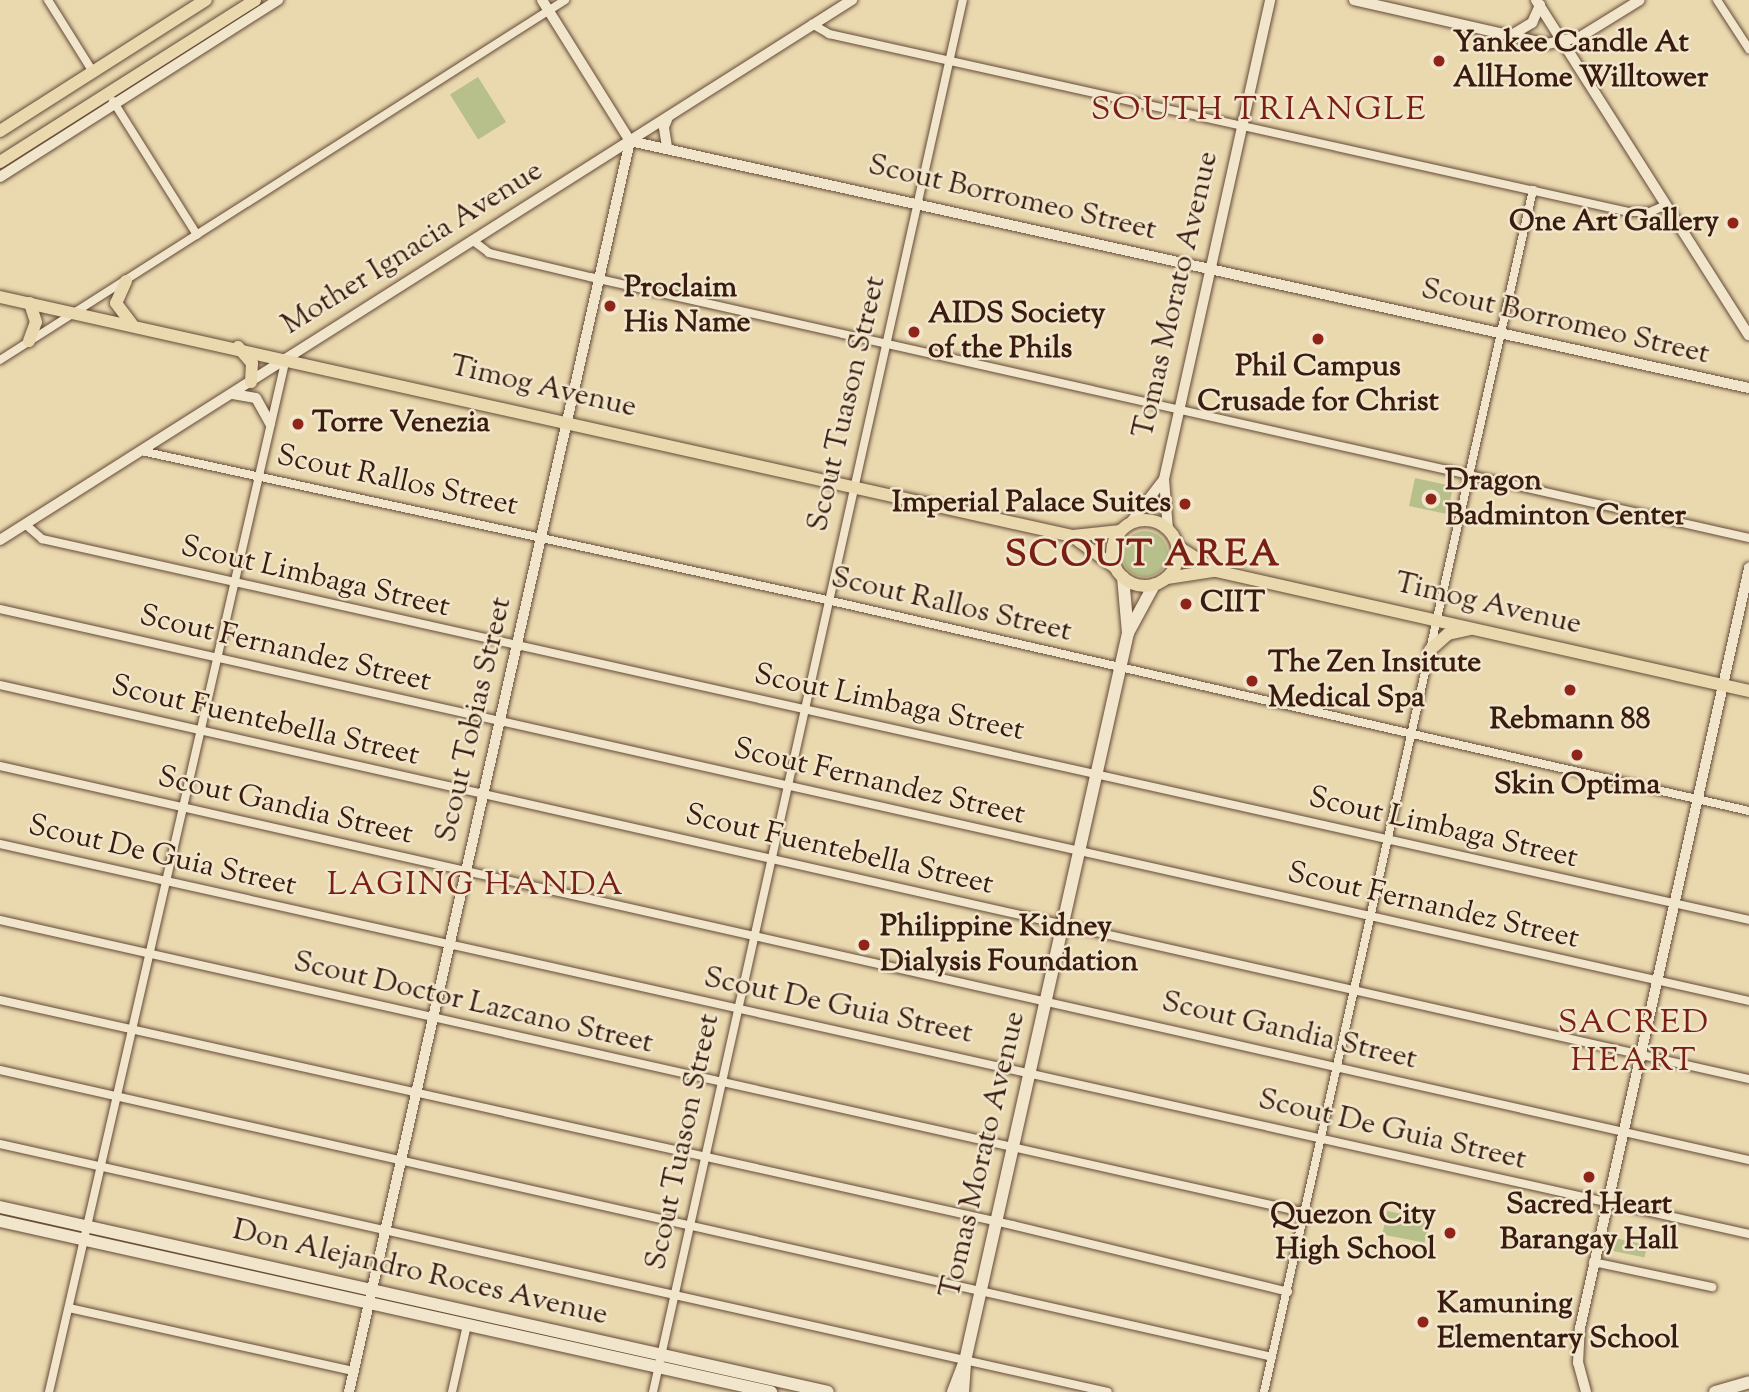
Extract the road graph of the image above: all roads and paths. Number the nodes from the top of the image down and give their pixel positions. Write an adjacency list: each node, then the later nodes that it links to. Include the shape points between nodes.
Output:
1 (48, 0): 19 (street)
2 (206, 0): 19 (main road)
3 (255, 0): 20 (main road)
4 (278, 0): 21 (street)
5 (565, 0): 13 (street)
6 (852, 0): 14 (street, Mother Ignacia Avenue)
7 (963, 0): 18 (street, Scout Tuason Street)
8 (1270, 0): 23 (street, Tomas Morato Avenue)
9 (1354, 0): 15 (street)
10 (1640, 0): 16 (street)
11 (1717, 0): 17 (street)
12 (1538, 3): 15 (street, via 1532,23); 16 (street)
13 (545, 5): 25 (street); 32 (street)
14 (812, 24): 18 (street, via 830,34); 22 (street, Mother Ignacia Avenue)
15 (1510, 36): 16 (street)
16 (1563, 43): 31 (street)
17 (1749, 50)
18 (949, 61): 23 (street); 30 (street, Scout Tuason Street)
19 (93, 72): 24 (main road)
20 (108, 92): 21 (street); 27 (main road)
21 (115, 104): 28 (street); 32 (street)
22 (668, 117): 25 (street, Mother Ignacia Avenue); 26 (street, via 664,127)
23 (1242, 125): 29 (street); 34 (street, Tomas Morato Avenue)
24 (0, 131)
25 (629, 141): 26 (street, Scout Borromeo Street); 33 (street, Mother Ignacia Avenue); 35 (street, Scout Tobias Street)
26 (667, 147): 30 (street, Scout Borromeo Street)
27 (0, 162)
28 (0, 177)
29 (1533, 190): 31 (street, via 1629,212 1650,212); 41 (street)
30 (917, 203): 34 (street, Scout Borromeo Street); 44 (street, Scout Tuason Street)
31 (1666, 205): 42 (street)
32 (197, 235): 36 (street)
33 (472, 240): 35 (street, via 489,253); 46 (street, Mother Ignacia Avenue)
34 (1210, 268): 41 (street, Scout Borromeo Street); 51 (street, Tomas Morato Avenue)
35 (600, 279): 44 (street); 52 (street, Scout Tobias Street)
36 (126, 281): 39 (street); 40 (main road, via 116,303)
37 (1, 298): 38 (main road, Timog Avenue)
38 (30, 303): 39 (main road, Timog Avenue); 43 (main road, via 36,322)
39 (76, 313): 40 (main road, Timog Avenue); 43 (street)
40 (132, 324): 45 (main road, Timog Avenue)
41 (1502, 334): 49 (street, Scout Borromeo Street); 55 (street)
42 (1749, 335)
43 (29, 341): 47 (street)
44 (885, 343): 51 (street); 58 (street, Scout Tuason Street)
45 (238, 347): 46 (main road, Timog Avenue); 48 (main road, via 252,363)
46 (286, 358): 48 (street, Mother Ignacia Avenue); 52 (main road, Timog Avenue); 53 (street)
47 (0, 359)
48 (251, 382): 50 (street, Mother Ignacia Avenue)
49 (1749, 388)
50 (231, 395): 53 (street, via 256,398); 54 (street, Mother Ignacia Avenue)
51 (1179, 408): 55 (street); 57 (street, Tomas Morato Avenue)
52 (568, 421): 58 (main road, Timog Avenue); 62 (street, Scout Tobias Street)
53 (270, 423): 56 (street)
54 (141, 451): 56 (street, Scout Rallos Street); 59 (street, Mother Ignacia Avenue)
55 (1470, 474): 64 (street); 75 (street)
56 (257, 476): 62 (street, Scout Rallos Street); 71 (street)
57 (1164, 480): 60 (street, Tomas Morato Avenue); 61 (street, Tomas Morato Avenue)
58 (852, 485): 63 (main road, Timog Avenue); 73 (street, Scout Tuason Street)
59 (25, 524): 65 (street, Mother Ignacia Avenue); 71 (street, Scout Limbaga Street, via 42,539)
60 (1125, 528): 61 (main road, via 1150,521); 63 (main road, Timog Avenue); 69 (main road, via 1113,549)
61 (1168, 530): 66 (main road)
62 (542, 536): 73 (street, Scout Rallos Street); 78 (street, Scout Tobias Street)
63 (1072, 536): 69 (main road, Timog Avenue)
64 (1749, 538)
65 (0, 540)
66 (1177, 546): 68 (main road, Timog Avenue); 70 (main road, via 1175,566)
67 (1749, 568): 83 (street)
68 (1216, 571): 70 (main road, Timog Avenue); 75 (main road, Timog Avenue)
69 (1119, 573): 72 (main road, via 1138,585); 77 (main road, Tomas Morato Avenue)
70 (1167, 578): 72 (main road)
71 (232, 582): 78 (street, Scout Limbaga Street); 80 (street)
72 (1154, 584): 77 (main road, Tomas Morato Avenue)
73 (827, 600): 81 (street, Scout Rallos Street); 85 (street, Scout Tuason Street)
74 (0, 609): 80 (street, Scout Fernandez Street)
75 (1437, 620): 76 (main road, Timog Avenue); 79 (street)
76 (1473, 628): 79 (main road, via 1448,634); 83 (main road, Timog Avenue)
77 (1128, 634): 81 (main road, Tomas Morato Avenue)
78 (517, 647): 85 (street, Scout Limbaga Street); 86 (street, Scout Tobias Street)
79 (1430, 650): 88 (street)
80 (215, 657): 86 (street, Scout Fernandez Street); 87 (street)
81 (1120, 670): 88 (street, Scout Rallos Street); 90 (main road, Tomas Morato Avenue)
82 (0, 685): 87 (street, Scout Fuentebella Street)
83 (1723, 685): 84 (main road, Timog Avenue); 93 (street)
84 (1749, 691)
85 (803, 709): 90 (street, Scout Limbaga Street); 91 (street, Scout Tuason Street)
86 (500, 721): 91 (street, Scout Fernandez Street); 92 (street, Scout Tobias Street)
87 (199, 731): 92 (street, Scout Fuentebella Street); 94 (street)
88 (1412, 734): 93 (street, Scout Rallos Street); 96 (street)
89 (0, 766): 94 (street, Scout Gandia Street)
90 (1096, 771): 96 (street, Scout Limbaga Street); 98 (main road, Tomas Morato Avenue)
91 (786, 785): 98 (street, Scout Fernandez Street); 99 (street, Scout Tuason Street)
92 (485, 794): 99 (street, Scout Fuentebella Street); 100 (street, Scout Tobias Street)
93 (1697, 799): 95 (street, Scout Rallos Street); 102 (street)
94 (182, 807): 100 (street, Scout Gandia Street); 101 (street)
95 (1749, 811)
96 (1388, 842): 102 (street, Scout Limbaga Street); 103 (street)
97 (0, 844): 101 (street, Scout De Guia Street)
98 (1079, 850): 103 (street, Scout Fernandez Street); 106 (main road, Tomas Morato Avenue)
99 (771, 859): 106 (street, Scout Fuentebella Street); 107 (street, Scout Tuason Street)
100 (466, 871): 107 (street, Scout Gandia Street); 108 (street, Scout Tobias Street)
101 (165, 882): 108 (street, Scout De Guia Street); 109 (street)
102 (1675, 904): 105 (street, Scout Limbaga Street); 110 (street)
103 (1372, 916): 110 (street, Scout Fernandez Street); 111 (street)
104 (0, 920): 109 (street, Scout Doctor Lazcano Street)
105 (1749, 920)
106 (1063, 924): 111 (street, Scout Fuentebella Street); 112 (main road, Tomas Morato Avenue)
107 (753, 935): 112 (street, Scout Gandia Street); 115 (street, Scout Tuason Street)
108 (450, 944): 115 (street, Scout De Guia Street); 116 (street, Scout Tobias Street)
109 (149, 955): 116 (street, Scout Doctor Lazcano Street); 117 (street)
110 (1657, 981): 114 (street, Scout Fernandez Street); 118 (street)
111 (1354, 992): 118 (street, Scout Fuentebella Street); 119 (street)
112 (1045, 999): 119 (street, Scout Gandia Street); 121 (main road, Tomas Morato Avenue)
113 (0, 1000): 117 (street)
114 (1749, 1001)
115 (737, 1009): 121 (street, Scout De Guia Street); 123 (street, Scout Tuason Street)
116 (433, 1018): 123 (street, Scout Doctor Lazcano Street); 124 (street, Scout Tobias Street)
117 (132, 1030): 124 (street); 125 (street)
118 (1639, 1056): 122 (street, Scout Fuentebella Street); 126 (street)
119 (1338, 1068): 126 (street, Scout Gandia Street); 127 (street)
120 (0, 1070): 125 (street)
121 (1030, 1072): 127 (street, Scout De Guia Street); 129 (main road, Tomas Morato Avenue)
122 (1749, 1079)
123 (720, 1083): 129 (street, Scout Doctor Lazcano Street); 130 (street, Scout Tuason Street)
124 (416, 1094): 130 (street); 131 (street, Scout Tobias Street)
125 (117, 1096): 131 (street); 133 (street)
126 (1623, 1132): 132 (street, Scout Gandia Street); 134 (street)
127 (1321, 1140): 134 (street, Scout De Guia Street); 136 (street)
128 (0, 1144): 133 (street)
129 (1013, 1146): 136 (street, Scout Doctor Lazcano Street); 138 (main road, Tomas Morato Avenue)
130 (704, 1157): 138 (street); 139 (street, Scout Tuason Street)
131 (401, 1159): 139 (street); 141 (street, Scout Tobias Street)
132 (1749, 1160)
133 (101, 1167): 140 (street); 141 (street)
134 (1607, 1202): 142 (street, Scout De Guia Street); 144 (street)
135 (0, 1208): 140 (main road, Don Alejandro Roces Avenue)
136 (1306, 1213): 147 (street)
137 (0, 1221): 143 (main road, Don Alejandro Roces Avenue)
138 (996, 1222): 146 (main road, Tomas Morato Avenue); 147 (street)
139 (689, 1223): 146 (street); 148 (street, Scout Tuason Street)
140 (87, 1227): 143 (street); 149 (main road, Don Alejandro Roces Avenue)
141 (385, 1231): 148 (street); 149 (street, Scout Tobias Street)
142 (1749, 1234)
143 (84, 1240): 149 (main road, Don Alejandro Roces Avenue); 150 (street)
144 (1593, 1262): 145 (street); 168 (street, via 1578,1342)
145 (1712, 1287)
146 (981, 1289): 152 (street); 154 (main road, Tomas Morato Avenue)
147 (1288, 1292): 152 (street)
148 (673, 1296): 153 (street, Scout Tuason Street); 154 (street)
149 (370, 1297): 151 (main road, Don Alejandro Roces Avenue); 153 (main road, Don Alejandro Roces Avenue); 155 (street, Scout Tobias Street)
150 (69, 1308): 155 (street); 158 (street)
151 (467, 1325): 153 (main road, Don Alejandro Roces Avenue); 160 (street)
152 (1272, 1357): 167 (street)
153 (660, 1361): 156 (main road, Don Alejandro Roces Avenue); 161 (street, Scout Tuason Street)
154 (965, 1361): 164 (main road, Tomas Morato Avenue); 165 (main road, Tomas Morato Avenue); 166 (street)
155 (353, 1371): 159 (street, Scout Tobias Street)
156 (756, 1382): 162 (main road, Don Alejandro Roces Avenue); 163 (main road, Don Alejandro Roces Avenue)
157 (1749, 1382): 169 (main road)
158 (49, 1392)
159 (349, 1392)
160 (452, 1392)
161 (653, 1392)
162 (771, 1392)
163 (828, 1392)
164 (953, 1392)
165 (963, 1392)
166 (1108, 1392)
167 (1264, 1392)
168 (1586, 1392)
169 (1715, 1392)

